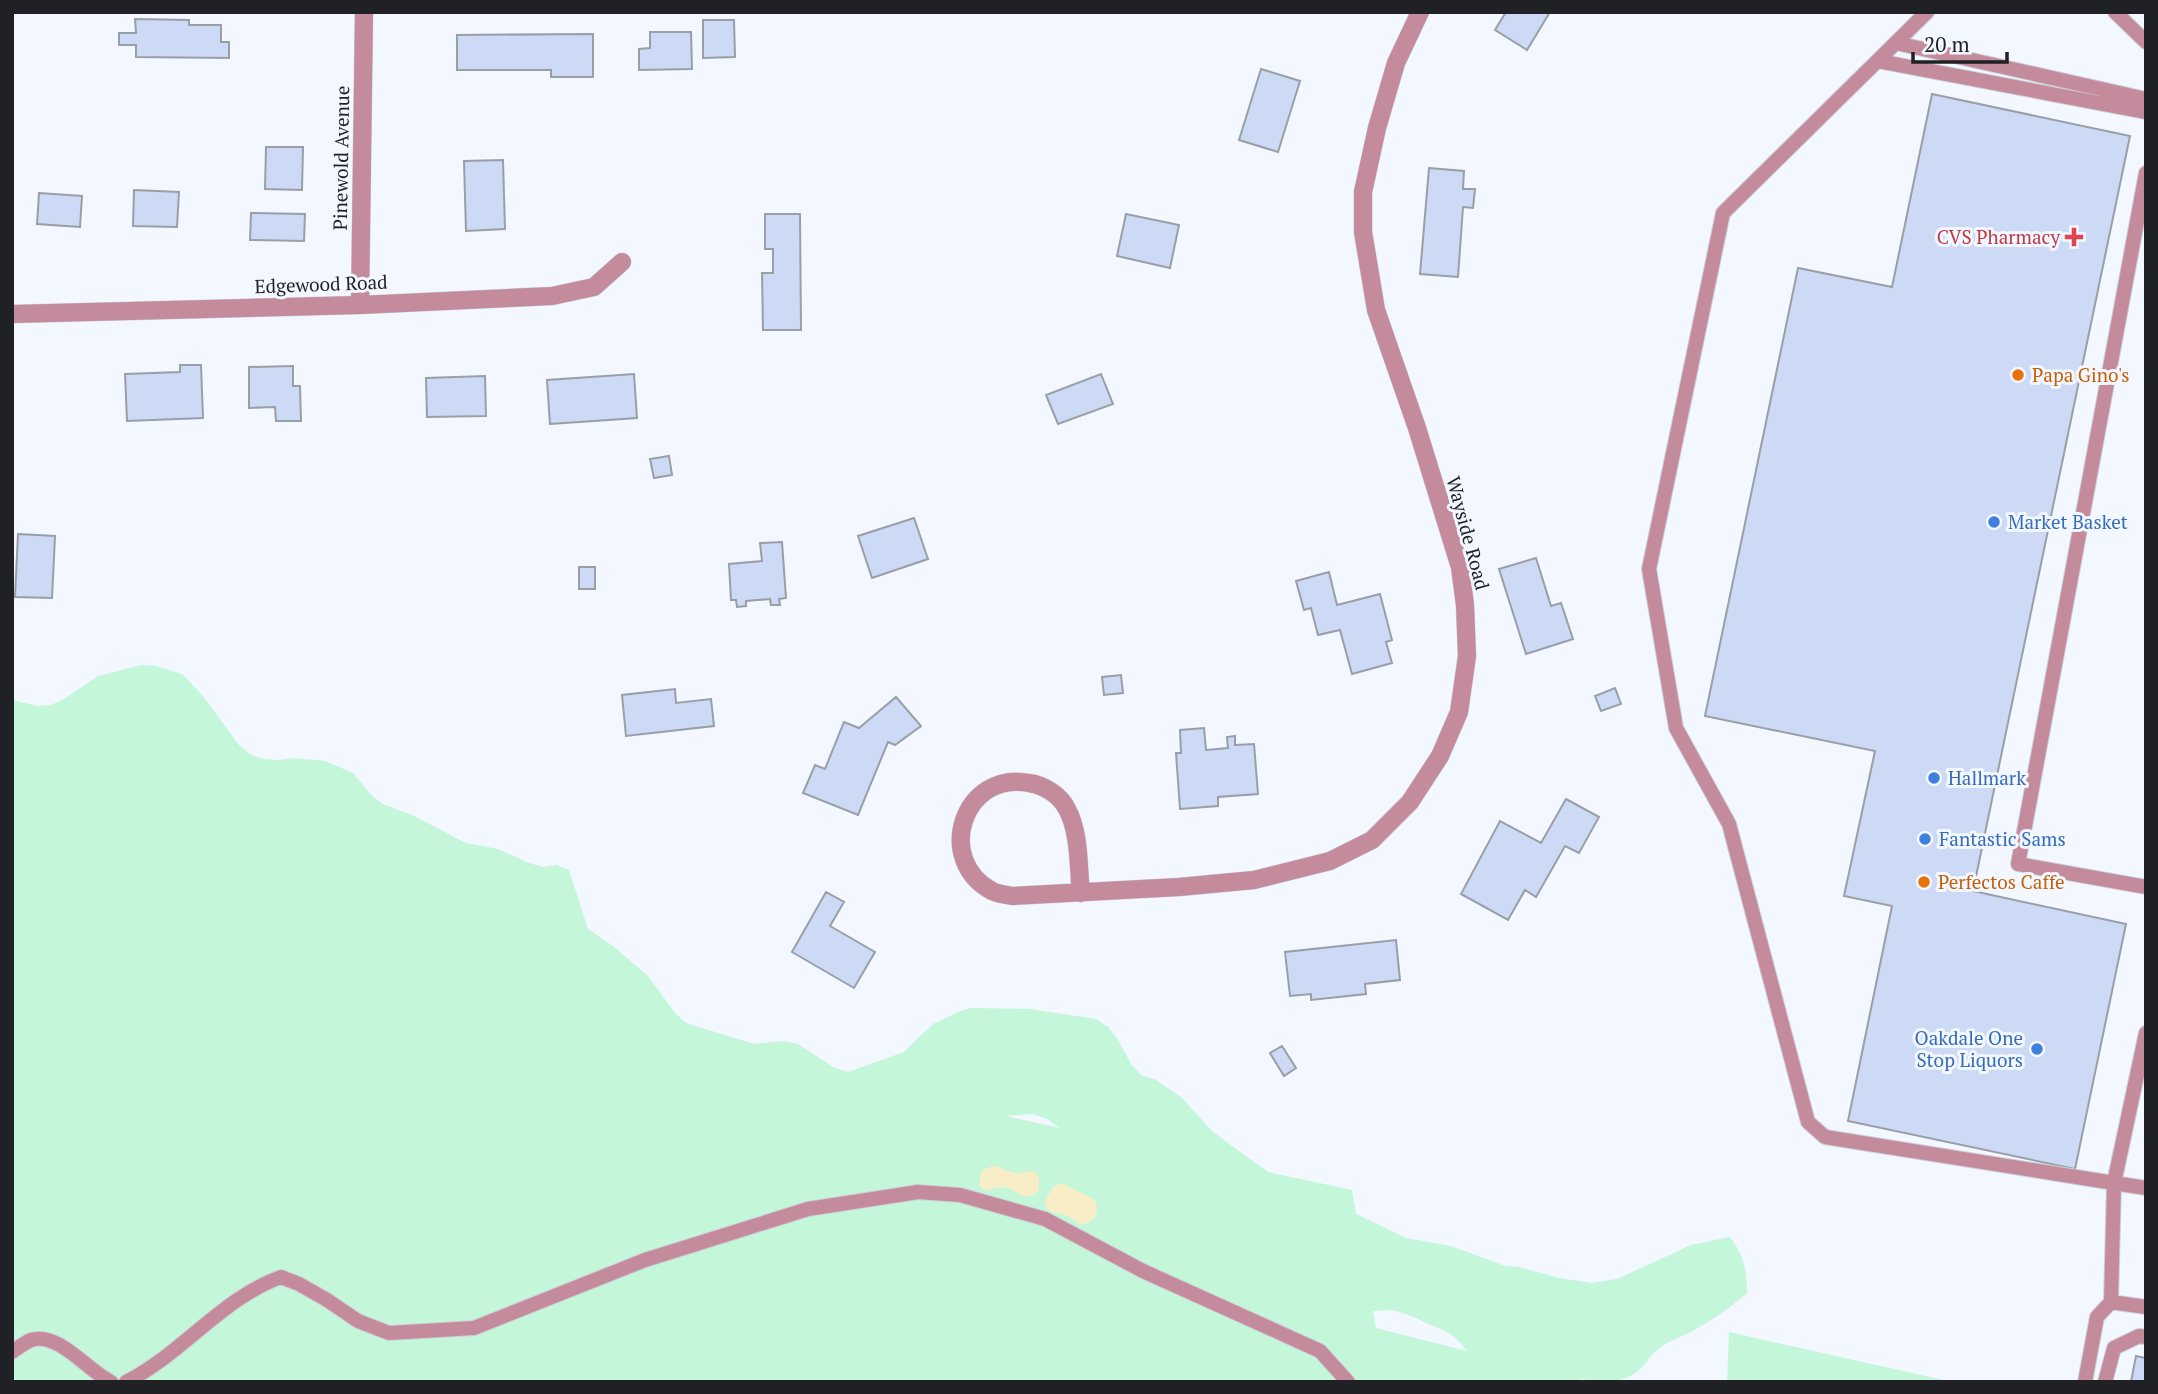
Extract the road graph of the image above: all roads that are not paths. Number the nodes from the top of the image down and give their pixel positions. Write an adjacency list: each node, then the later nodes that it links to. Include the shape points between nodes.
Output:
1 (364, 12): 12 (street, Pinewold Avenue)
2 (1420, 12): 15 (street, Wayside Road, via 1396,63 1377,128 1363,192 1363,232 1376,310 1460,568 1466,656 1459,712 1440,755 1410,802 1372,840 1330,861 1254,880)
3 (1927, 12): 6 (lane)
4 (2115, 12): 5 (lane)
5 (2146, 42)
6 (1896, 43): 7 (lane); 8 (lane)
7 (1878, 61): 9 (lane); 17 (lane, via 1723,213 1649,569 1676,728 1729,824 1808,1122 1825,1137)
8 (2146, 99)
9 (2146, 112)
10 (2146, 173): 14 (lane, via 2018,864)
11 (622, 262): 12 (street, Edgewood Road, via 594,287 552,296)
12 (360, 305): 13 (street, Edgewood Road)
13 (12, 314)
14 (2146, 887)
15 (1081, 893): 15 (street, Wayside Road, via 1013,896 993,891 977,880 965,863 960,844 970,806 984,791 1002,783 1038,784 1054,793 1072,821)
16 (2146, 1033): 17 (lane)
17 (2113, 1183): 18 (lane); 19 (lane)
18 (2146, 1188)
19 (2111, 1301): 20 (lane); 26 (lane, via 2097,1317)
20 (2146, 1307)
21 (2146, 1337): 27 (lane, via 2114,1348)
22 (12, 1352): 23 (lane, via 31,1340 50,1340)
23 (111, 1382)
24 (126, 1382): 25 (lane, via 261,1284 281,1277 358,1321 389,1333 474,1328 645,1260 808,1209 918,1192 960,1195 1045,1219 1143,1271 1320,1351)
25 (1348, 1382)
26 (2085, 1382)
27 (2105, 1382)

